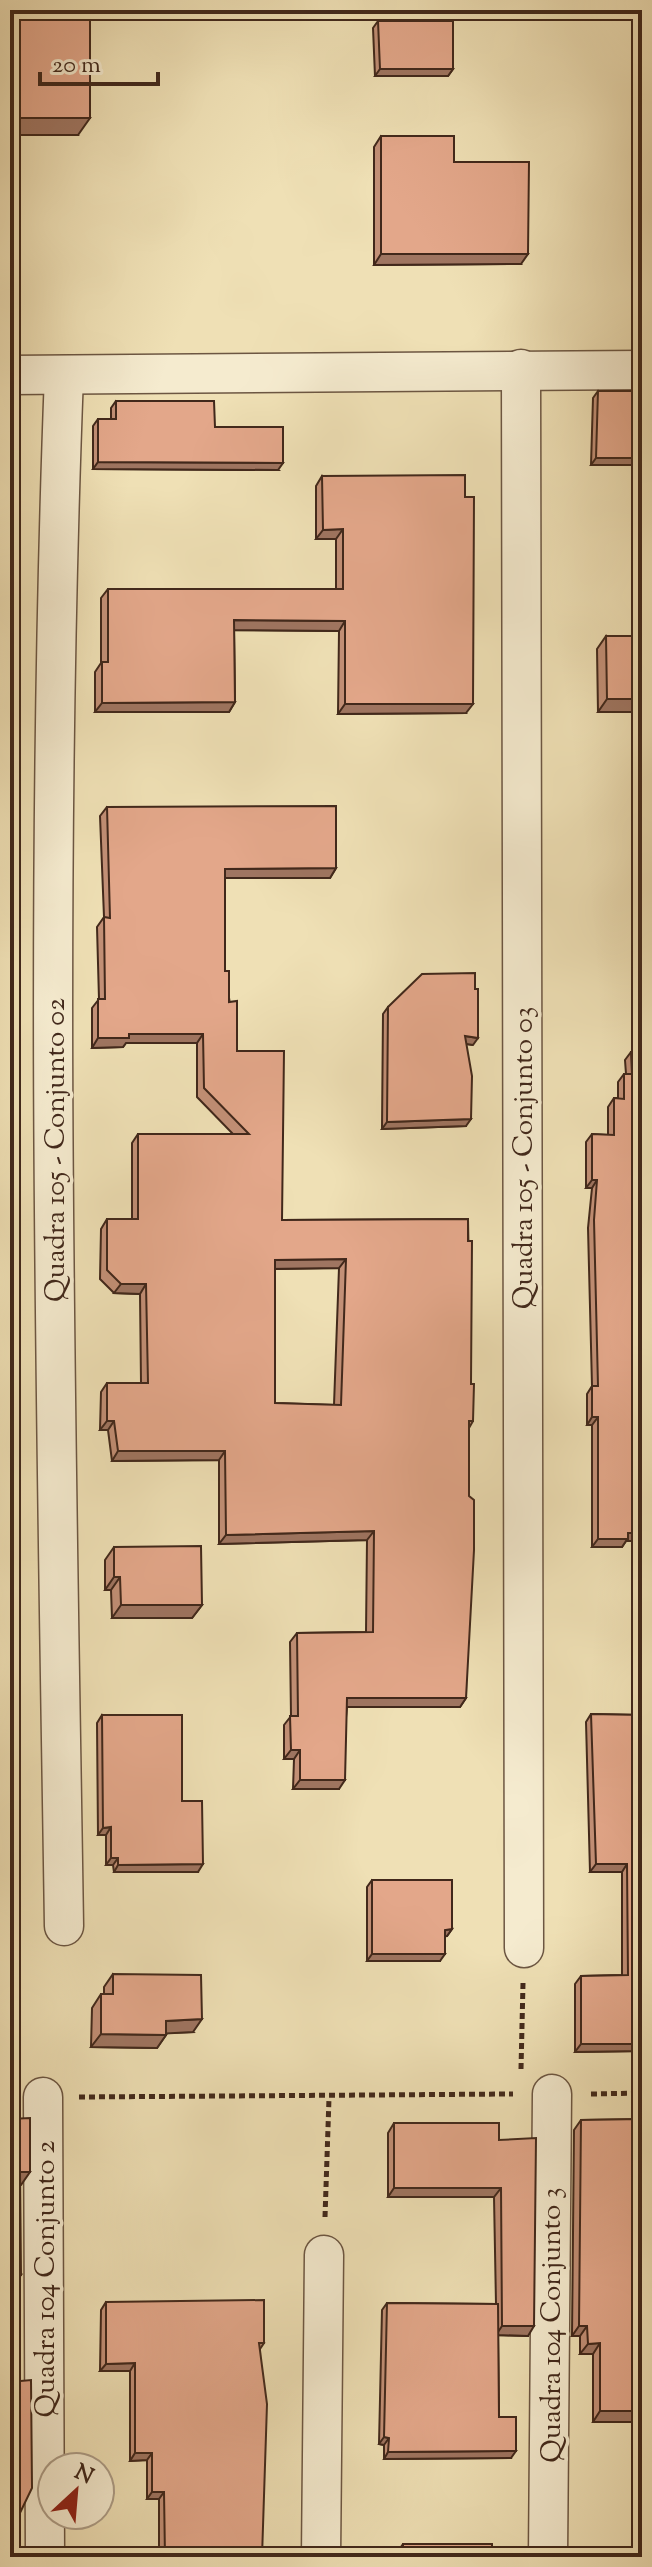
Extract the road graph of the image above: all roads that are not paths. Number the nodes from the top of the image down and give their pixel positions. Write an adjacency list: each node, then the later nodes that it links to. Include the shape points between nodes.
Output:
1 (521, 369): 2 (street); 4 (street); 6 (street, Quadra 105 - Conjunto 03)
2 (642, 370)
3 (10, 375): 4 (street)
4 (64, 375): 5 (street, Quadra 105 - Conjunto 02, via 57,568 53,1151)
5 (64, 1926)
6 (524, 1948)
7 (536, 2094): 12 (street, Quadra 104 Conjunto 3)
8 (43, 2097): 10 (street, Quadra 104 Conjunto 2)
9 (324, 2255): 11 (street)
10 (45, 2557)
11 (321, 2557)
12 (548, 2557)

